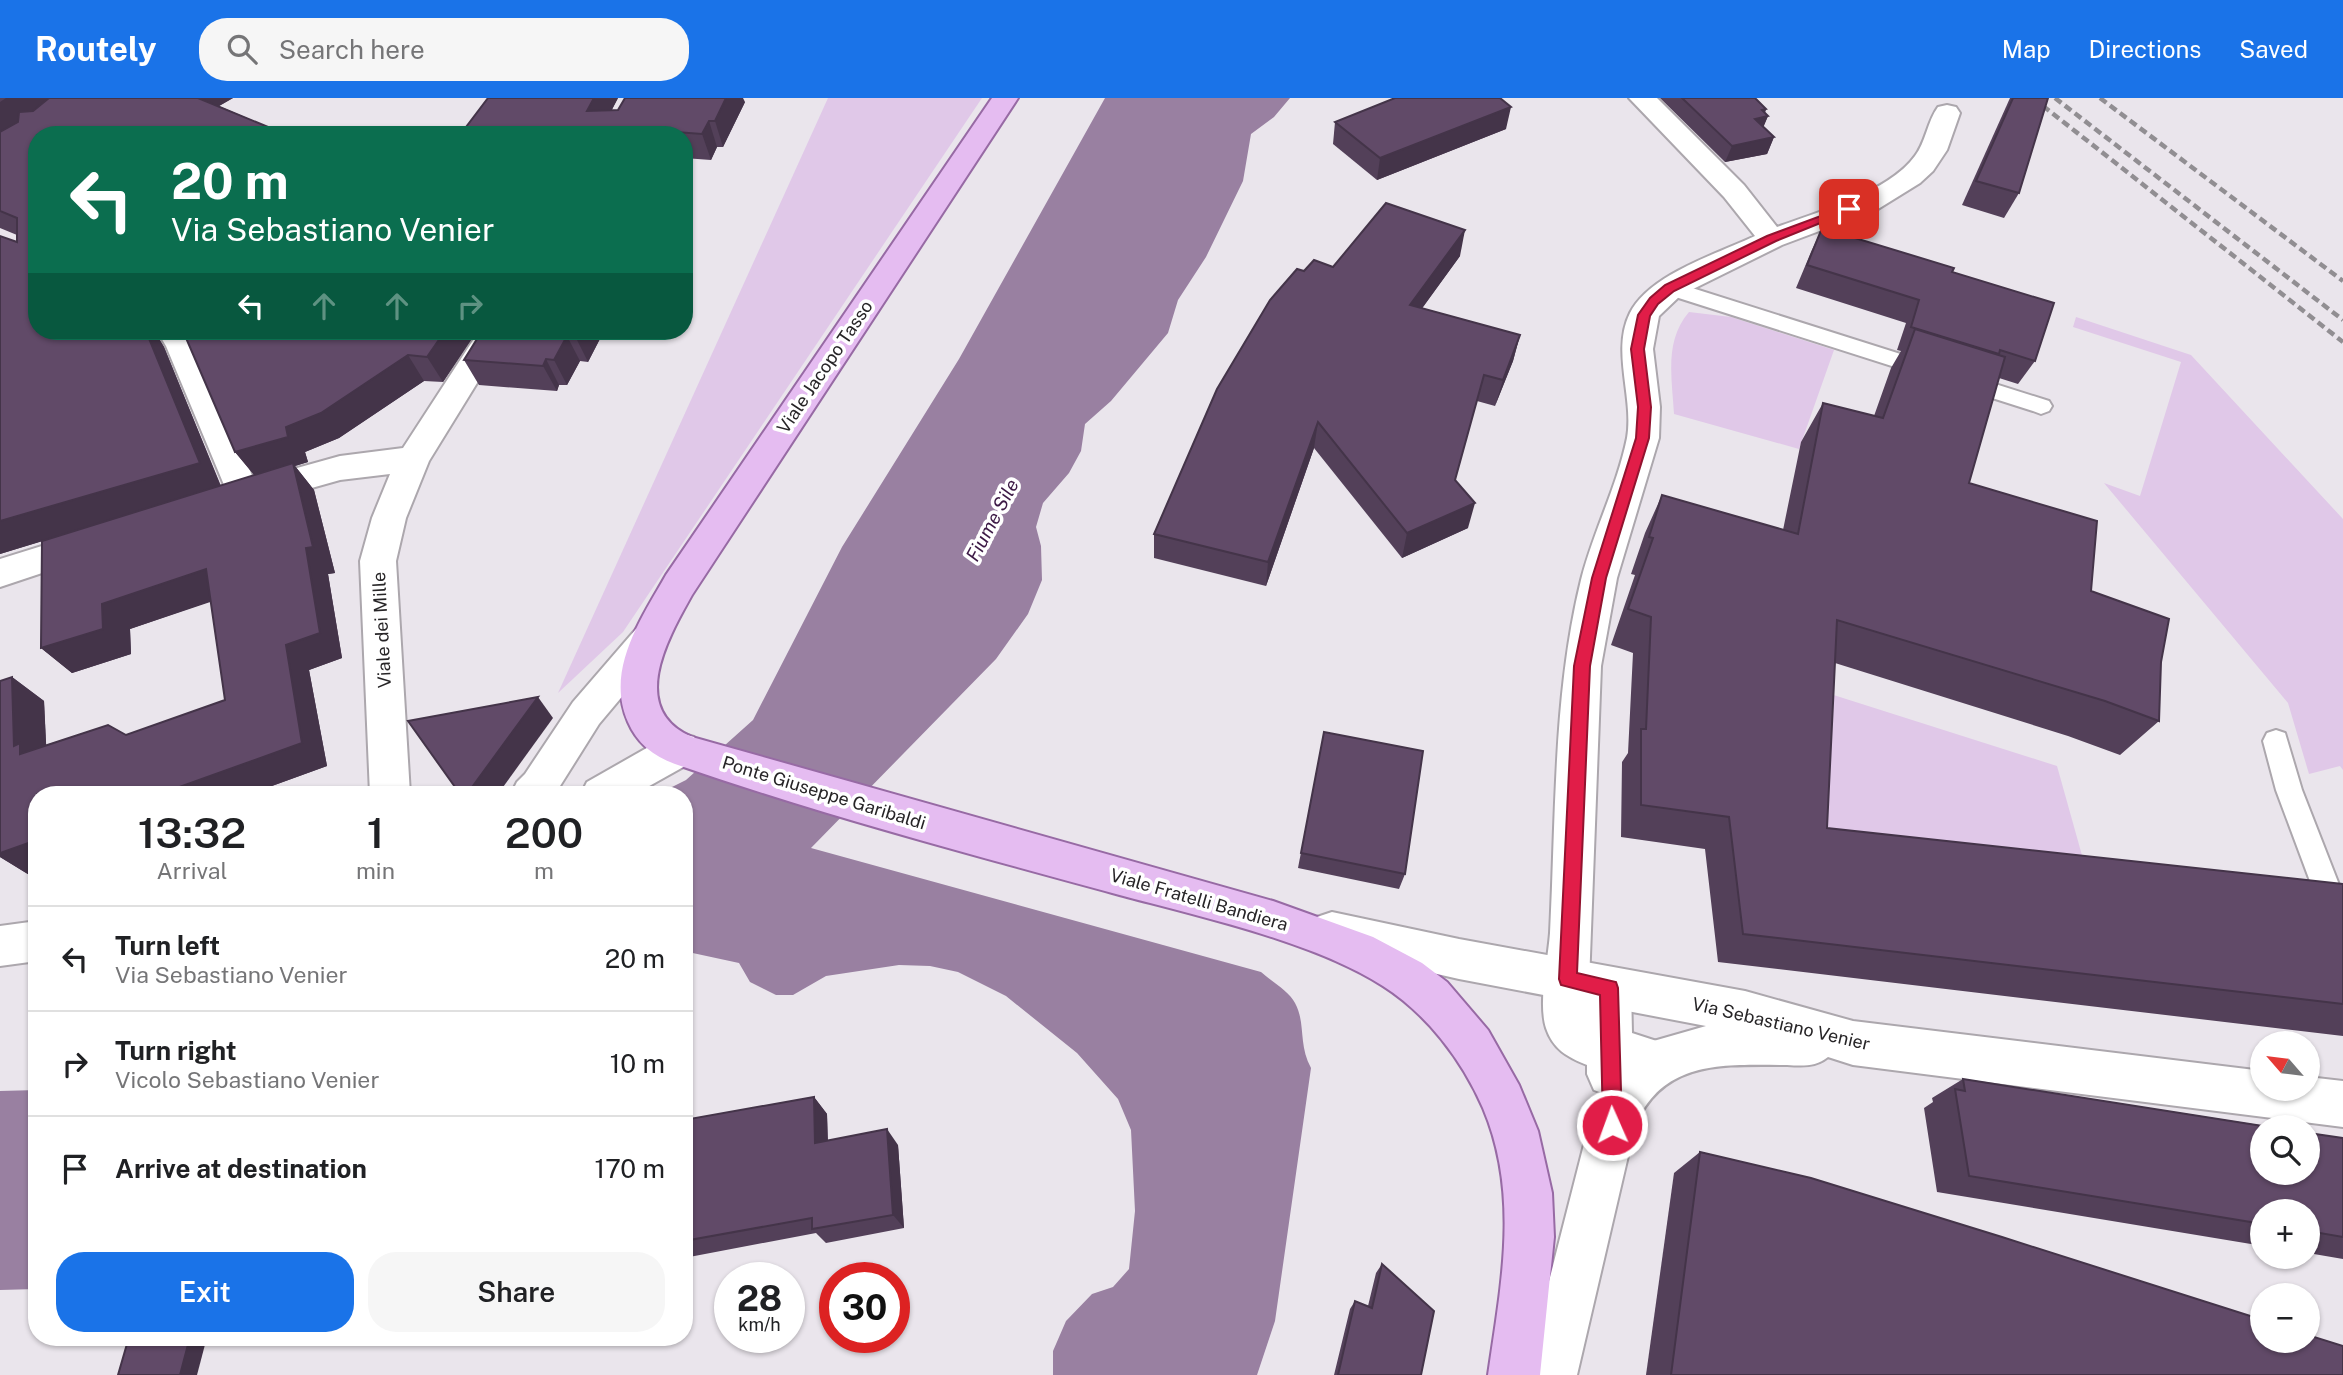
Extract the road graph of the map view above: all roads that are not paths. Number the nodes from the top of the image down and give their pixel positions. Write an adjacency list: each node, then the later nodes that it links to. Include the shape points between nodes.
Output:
1 (1005, 98): 12 (main road, Viale Jacopo Tasso, via 679,585)
2 (1642, 98): 4 (street, via 1734,191)
3 (1947, 113): 4 (street, via 1933,150 1910,177 1868,203)
4 (1772, 239): 5 (street)
5 (1670, 288): 8 (lane); 23 (street, via 1644,315 1639,332 1643,438 1599,578 1582,666)
6 (178, 340): 9 (street, via 231,499 340,468)
7 (488, 340): 9 (street, Viale dei Mille)
8 (2041, 406)
9 (413, 459): 15 (street, Viale dei Mille, via 389,518 378,561)
10 (116, 536): 11 (street)
11 (0, 573)
12 (649, 639): 14 (main road, Viale Jacopo Tasso, via 638,674 639,703 645,719 663,740); 16 (street, Viale Jacopo Tasso, via 586,713)
13 (2276, 741): 20 (lane, via 2289,790)
14 (680, 749): 17 (street); 18 (main road, Ponte Giuseppe Garibaldi)
15 (392, 786)
16 (539, 786)
17 (615, 786)
18 (968, 836): 19 (main road, Viale Fratelli Bandiera)
19 (1266, 916): 23 (street, Via Sebastiano Venier); 30 (main road, Viale Fratelli Bandiera, via 1372,957 1407,977 1464,1033 1491,1074 1517,1142 1528,1194 1524,1298)
20 (2343, 932)
21 (28, 942): 22 (street)
22 (0, 946)
23 (1567, 979): 24 (street, Via Sebastiano Venier); 26 (street, via 1568,1027 1590,1044)
24 (1609, 988): 25 (street, Via Sebastiano Venier, via 1745,1012); 26 (street)
25 (1853, 1043): 27 (street, via 1720,1045); 28 (street, Via Sebastiano Venier)
26 (1610, 1049): 27 (street); 29 (street)
27 (1656, 1061): 29 (street, via 1619,1101)
28 (2343, 1104)
29 (1612, 1125): 31 (street)
30 (1514, 1375)
31 (1551, 1375)

